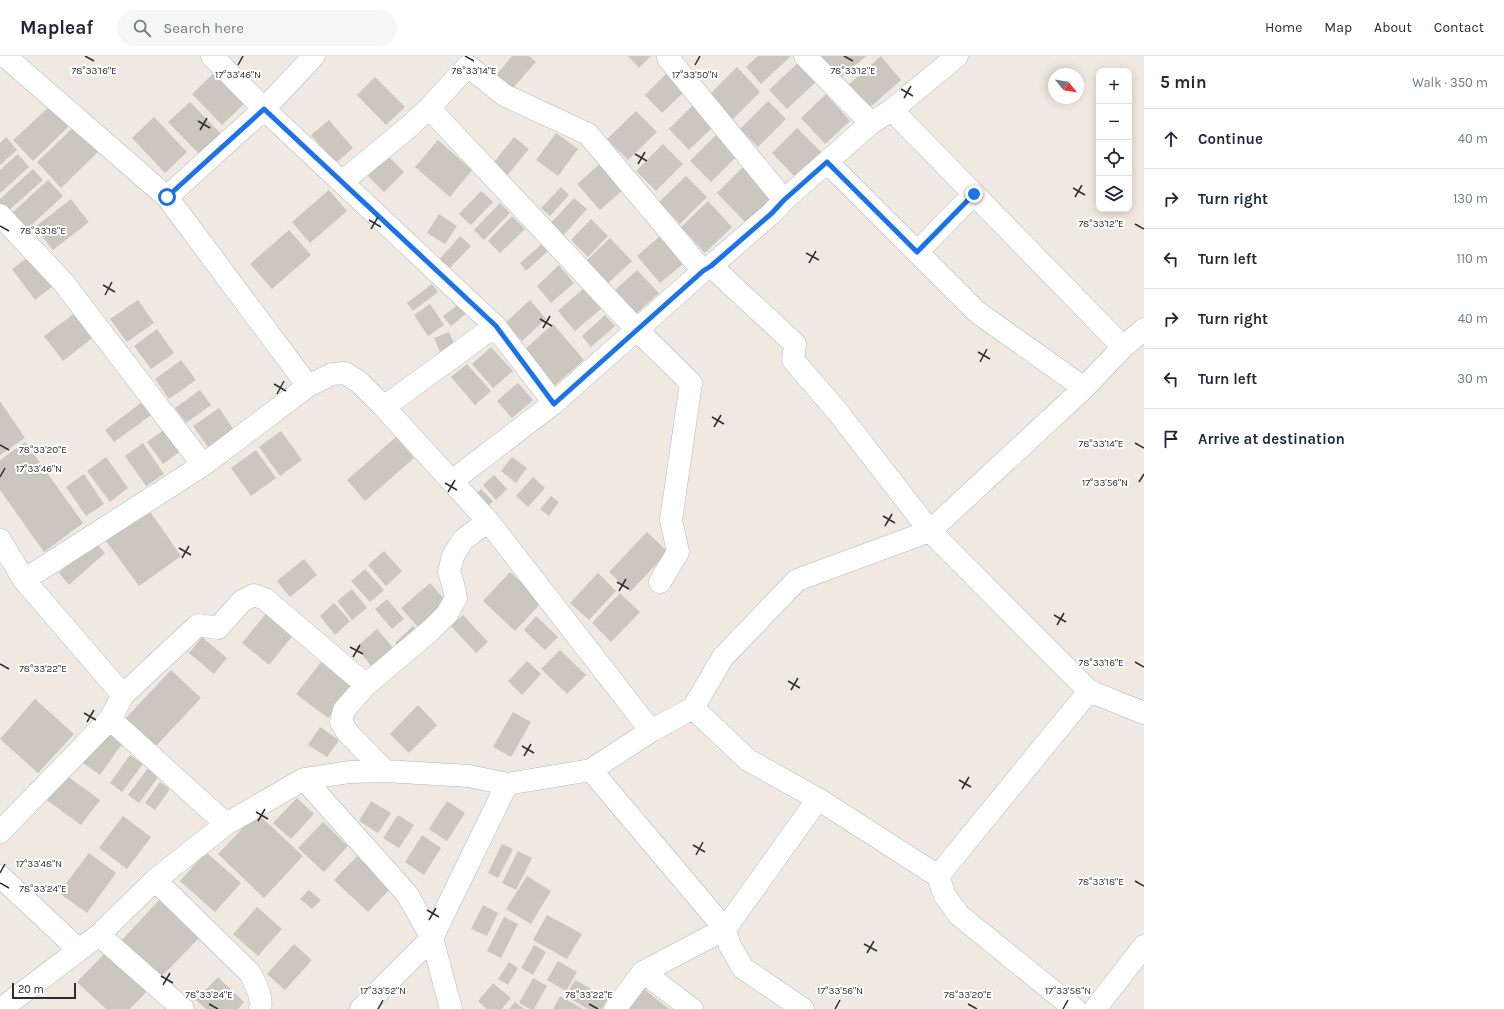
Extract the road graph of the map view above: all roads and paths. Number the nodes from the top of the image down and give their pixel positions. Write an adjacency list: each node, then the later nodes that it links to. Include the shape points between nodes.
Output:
1 (5, 56): 14 (street)
2 (212, 56): 8 (street)
3 (314, 56): 8 (street)
4 (670, 56): 15 (street, via 668,58)
5 (805, 56): 10 (street)
6 (957, 56): 9 (street)
7 (430, 108): 12 (street); 18 (street, via 468,66 504,95 588,134); 21 (street)
8 (264, 109): 12 (street); 14 (street)
9 (892, 110): 10 (street); 13 (street)
10 (871, 123): 11 (street)
11 (827, 162): 15 (street); 17 (street)
12 (342, 182): 19 (street)
13 (974, 194): 17 (street); 22 (street)
14 (167, 197): 23 (street)
15 (784, 200): 18 (street)
16 (0, 215): 27 (street, via 63,282)
17 (917, 252): 24 (street, via 977,312)
18 (707, 269): 21 (street); 30 (street, via 795,344 793,360)
19 (496, 326): 25 (street); 26 (street)
20 (1144, 329): 22 (street)
21 (637, 330): 25 (street); 33 (street, via 691,383 671,520 678,552)
22 (1123, 347): 24 (street)
23 (308, 386): 26 (street, via 332,374 345,373 359,382); 27 (street)
24 (1084, 388): 30 (street)
25 (554, 404): 28 (street)
26 (384, 407): 28 (street)
27 (203, 465): 32 (street)
28 (452, 481): 29 (street)
29 (488, 521): 34 (street, via 463,540 454,556 448,572 456,598 447,614); 40 (street)
30 (930, 531): 35 (street); 37 (street, via 797,580 723,657)
31 (0, 540): 32 (street)
32 (24, 580): 36 (street)
33 (660, 582)
34 (366, 685): 36 (street, via 265,599 254,595 242,601 218,628 198,625); 42 (street, via 344,710 341,722 347,732)
35 (1089, 691): 38 (street); 49 (street)
36 (123, 695): 39 (street)
37 (693, 708): 40 (street); 45 (street, via 748,760)
38 (1144, 713)
39 (110, 719): 46 (street); 47 (street)
40 (651, 731): 41 (street)
41 (591, 770): 44 (street); 51 (street)
42 (385, 771): 43 (street, via 350,772); 44 (street, via 469,776)
43 (304, 779): 46 (street); 53 (street, via 407,894)
44 (507, 784): 53 (street)
45 (818, 799): 49 (street); 51 (street)
46 (226, 824): 50 (street)
47 (0, 832)
48 (0, 876): 55 (street)
49 (938, 876): 65 (street, via 945,896 958,915)
50 (155, 880): 52 (street); 59 (street, via 250,973 258,990)
51 (725, 929): 56 (street); 64 (street, via 730,946 743,968)
52 (99, 935): 55 (street); 58 (street)
53 (432, 938): 60 (street); 61 (street)
54 (1144, 946): 66 (street)
55 (79, 950): 57 (street)
56 (642, 972): 62 (street); 63 (street)
57 (1, 1009)
58 (183, 1009)
59 (260, 1009)
60 (361, 1009)
61 (451, 1009)
62 (615, 1009)
63 (692, 1009)
64 (803, 1009)
65 (1075, 1009)
66 (1095, 1009)

